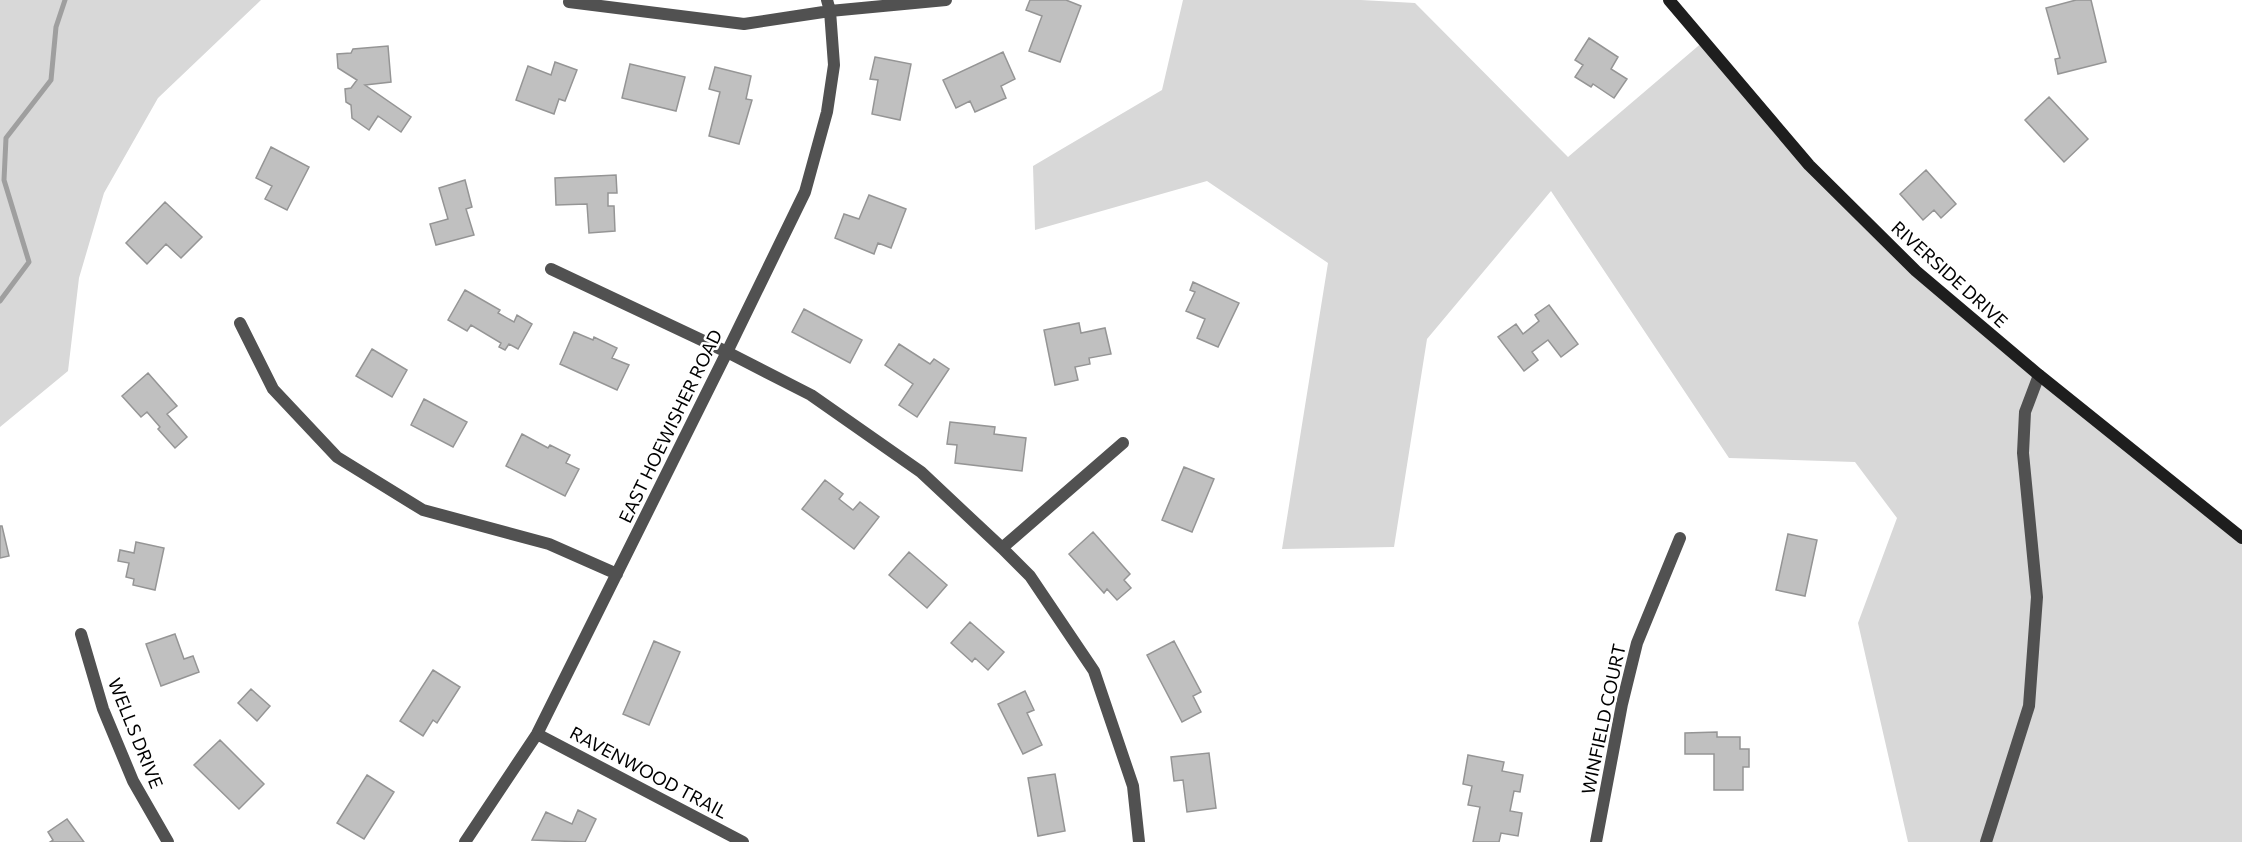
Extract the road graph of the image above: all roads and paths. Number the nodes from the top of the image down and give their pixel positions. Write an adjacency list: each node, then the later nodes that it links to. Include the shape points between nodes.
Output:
1 (946, 0): 4 (street)
2 (1669, 0): 8 (main road, RIVERSIDE DRIVE, via 1809,165 1916,272)
3 (569, 2): 4 (street, via 744,24)
4 (828, 5): 7 (street, EAST HOEWISHER ROAD, via 834,65 827,112 805,192)
5 (551, 269): 7 (street)
6 (240, 323): 13 (street, via 273,389 337,458 423,510 549,544)
7 (727, 352): 12 (street, via 811,395 921,472); 13 (street, EAST HOEWISHER ROAD)
8 (2039, 375): 10 (main road, RIVERSIDE DRIVE); 21 (street, via 2025,412 2023,453 2037,597 2029,706)
9 (1123, 443): 12 (street)
10 (2240, 536)
11 (1680, 538): 20 (street, WINFIELD COURT, via 1637,644)
12 (1002, 548): 19 (street, via 1030,576 1094,671 1133,786)
13 (616, 574): 15 (street, EAST HOEWISHER ROAD)
14 (81, 634): 16 (street, WELLS DRIVE, via 103,709 133,781)
15 (537, 734): 17 (street, EAST HOEWISHER ROAD); 18 (street, RAVENWOOD TRAIL)
16 (168, 842)
17 (465, 842)
18 (743, 842)
19 (1139, 842)
20 (1596, 842)
21 (1986, 842)

